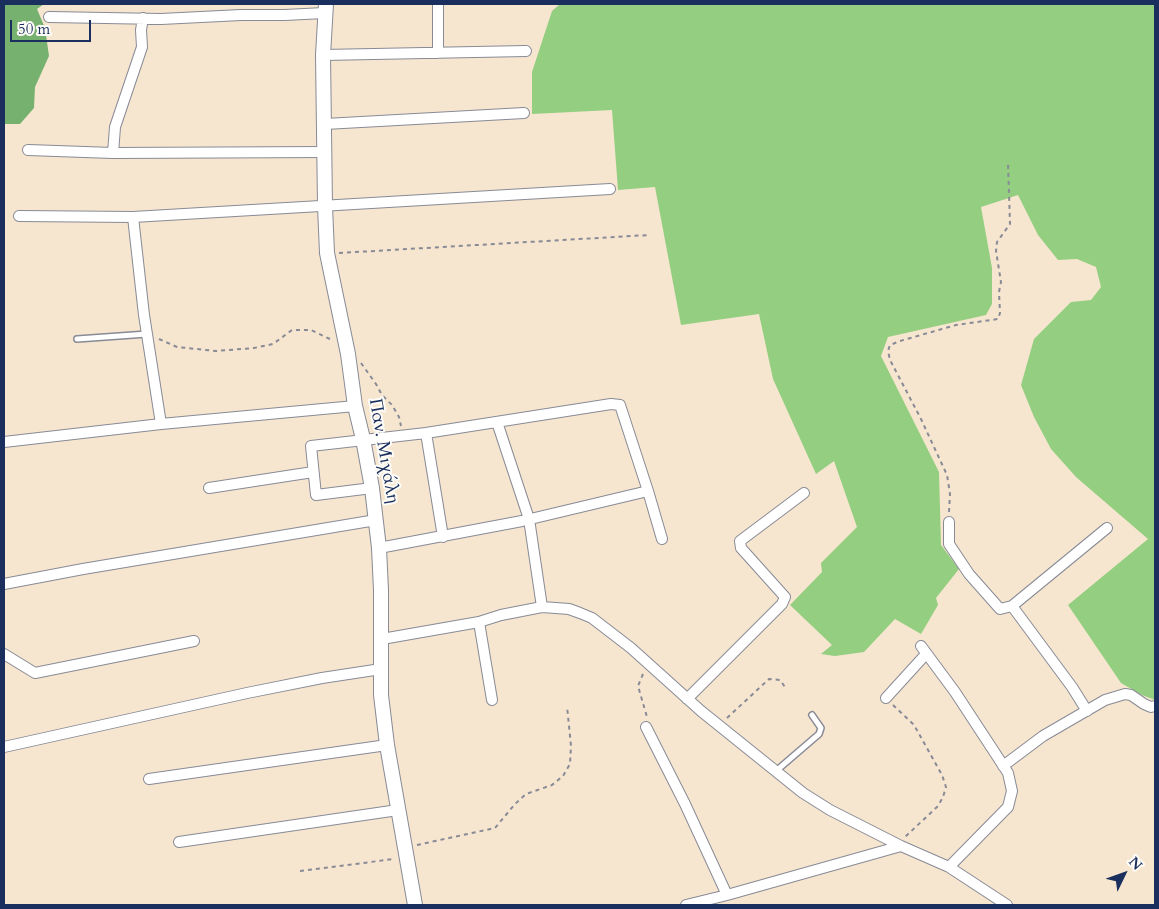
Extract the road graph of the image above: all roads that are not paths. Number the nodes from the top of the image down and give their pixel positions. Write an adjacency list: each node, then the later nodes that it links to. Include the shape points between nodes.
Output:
1 (438, 4): 6 (street)
2 (325, 8): 4 (street, via 284,16); 7 (street, Παν. Μιχάλη)
3 (49, 17): 4 (street)
4 (143, 18): 12 (street, via 142,47 115,128)
5 (526, 51): 6 (street)
6 (438, 53): 7 (street)
7 (323, 55): 9 (street, Παν. Μιχάλη)
8 (524, 113): 9 (street)
9 (325, 124): 11 (street, Παν. Μιχάλη)
10 (28, 150): 12 (street)
11 (325, 152): 12 (street); 14 (street, Παν. Μιχάλη)
12 (113, 153)
13 (610, 189): 14 (street)
14 (325, 206): 16 (street); 19 (street, Παν. Μιχάλη, via 327,253)
15 (20, 216): 16 (street)
16 (134, 217): 17 (street)
17 (148, 334): 18 (lane); 21 (street)
18 (77, 339)
19 (355, 406): 21 (street); 23 (street, Παν. Μιχάλη)
20 (497, 422): 22 (street); 28 (street, via 620,405); 30 (street)
21 (161, 424): 24 (street)
22 (426, 433): 23 (street); 34 (street)
23 (363, 439): 25 (street, via 311,446); 27 (street, Παν. Μιχάλη)
24 (4, 442)
25 (313, 472): 26 (street); 27 (street, via 316,495)
26 (208, 488)
27 (372, 488): 31 (street, Παν. Μιχάλη)
28 (648, 492): 30 (street); 35 (street)
29 (804, 493): 46 (street, via 740,540 741,548 786,597)
30 (529, 519): 34 (street); 39 (street)
31 (376, 520): 36 (street, Παν. Μιχάλη); 37 (street)
32 (949, 522): 38 (street, via 949,544 969,574 1000,609)
33 (1107, 528): 38 (street)
34 (443, 537): 36 (street)
35 (662, 539)
36 (379, 548): 41 (street, Παν. Μιχάλη)
37 (4, 584)
38 (1012, 606): 49 (street)
39 (542, 608): 40 (street); 46 (street, via 569,609 592,618)
40 (479, 622): 41 (street); 47 (street)
41 (382, 639): 44 (street, Παν. Μιχάλη)
42 (194, 641): 43 (street, via 35,673)
43 (4, 654)
44 (382, 669): 52 (street, Παν. Μιχάλη, via 381,695); 53 (street, via 247,693)
45 (886, 698): 54 (street, via 924,650)
46 (687, 699): 55 (street)
47 (492, 700)
48 (1155, 706): 49 (street, via 1124,694)
49 (1087, 711): 54 (street, via 1043,736)
50 (812, 715): 55 (lane, via 821,728 819,734)
51 (646, 728): 61 (street)
52 (387, 745): 56 (street); 57 (street, Παν. Μιχάλη)
53 (4, 747)
54 (1003, 766): 60 (street, via 1012,791 1008,807)
55 (776, 771): 59 (street, via 830,810)
56 (149, 779)
57 (398, 810): 58 (street); 62 (street, Παν. Μιχάλη)
58 (179, 842)
59 (899, 845): 60 (street); 61 (street)
60 (949, 867): 64 (street)
61 (727, 895): 63 (street)
62 (415, 905)
63 (686, 905)
64 (1007, 905)

